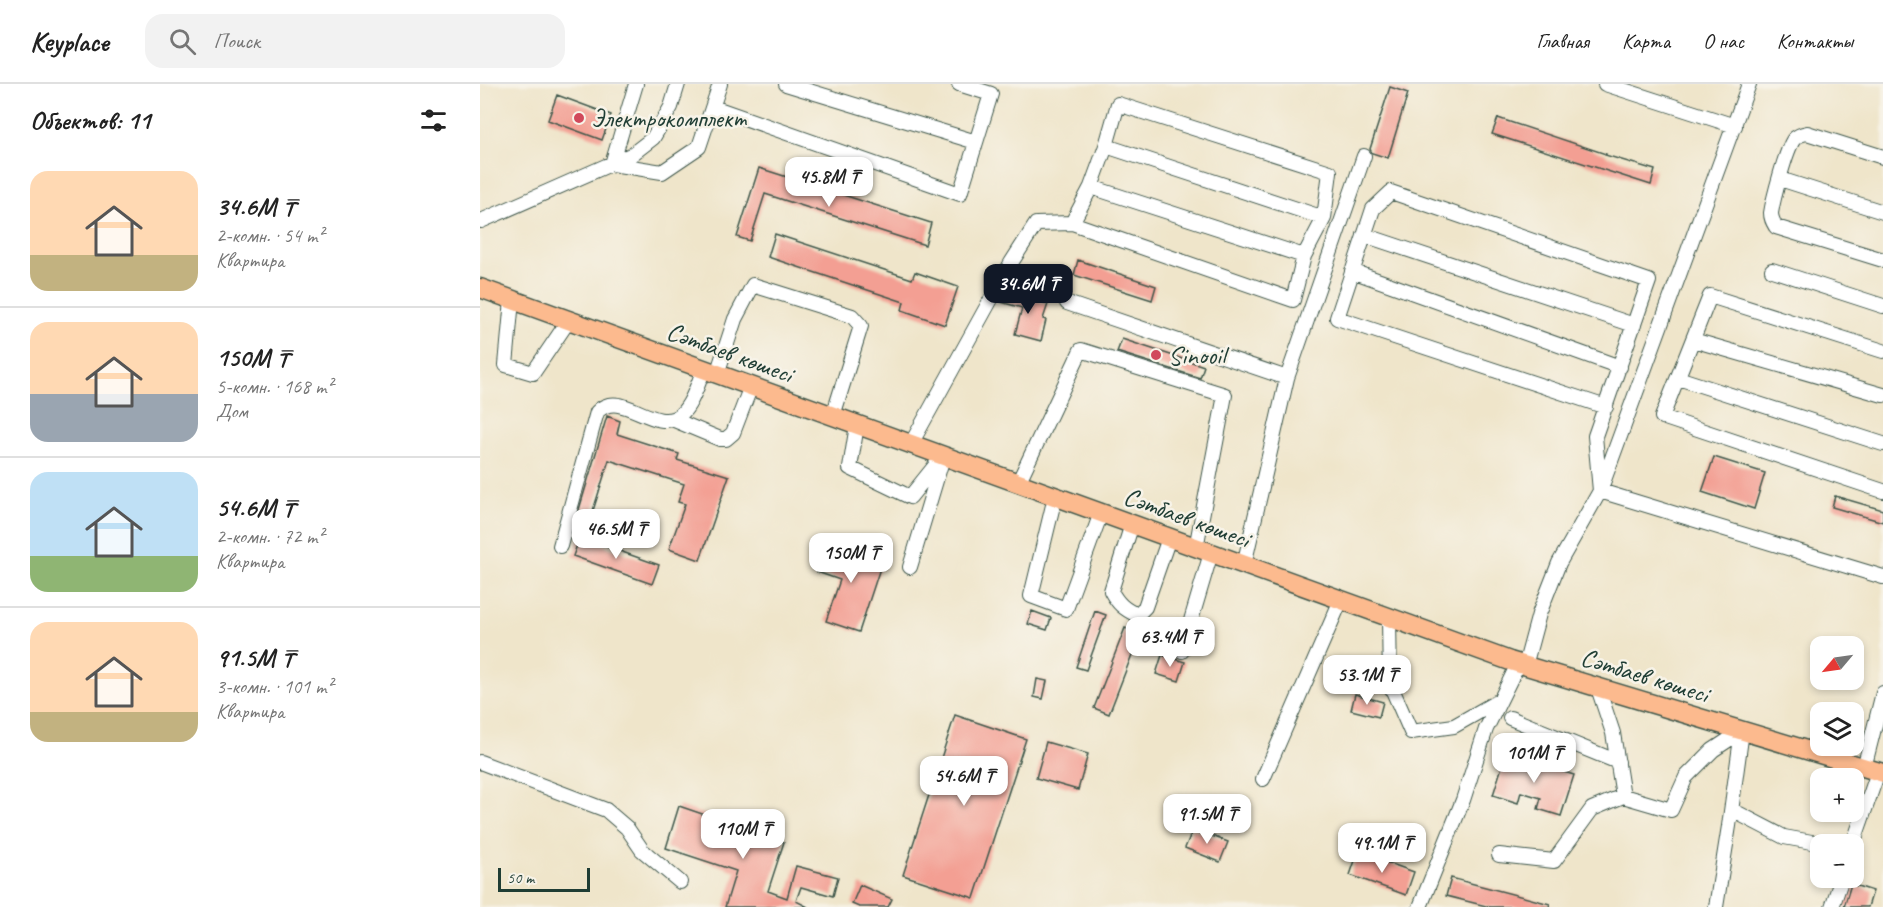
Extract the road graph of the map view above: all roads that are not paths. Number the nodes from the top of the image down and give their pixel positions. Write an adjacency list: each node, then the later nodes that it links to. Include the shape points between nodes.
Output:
1 (635, 84): 14 (street)
2 (678, 84): 14 (street, via 671,107 653,138 632,155)
3 (720, 84): 8 (street)
4 (786, 84): 10 (street)
5 (959, 84): 10 (street, via 991,94)
6 (1605, 84): 9 (street)
7 (1749, 84): 9 (street)
8 (712, 107): 10 (street, via 960,194); 14 (street, via 699,147 662,172)
9 (1735, 126): 49 (street)
10 (976, 142)
11 (1106, 146): 16 (street); 18 (street); 18 (street, via 1118,104 1330,172)
12 (1364, 156): 36 (street)
13 (1883, 157): 15 (street, via 1807,133 1799,134 1793,140)
14 (612, 164): 19 (street)
15 (1780, 179): 17 (street); 23 (street, via 1771,215 1776,226)
16 (1090, 188): 20 (street); 22 (street)
17 (1883, 212)
18 (1324, 218): 22 (street)
19 (480, 222)
20 (1072, 223): 22 (street, via 1293,300); 44 (street, via 1036,224)
21 (1365, 235): 25 (street); 31 (street); 31 (street, via 1373,209 1391,192 1649,281)
22 (1304, 256)
23 (1883, 260)
24 (1772, 270): 29 (street)
25 (1352, 271): 34 (street); 40 (street, via 1337,318)
26 (480, 288): 27 (main road, Сәтбаев көшесі)
27 (512, 300): 30 (main road, Сәтбаев көшесі); 30 (street, via 506,365 533,373)
28 (1067, 303): 36 (street)
29 (1883, 306)
30 (569, 320): 35 (main road, Сәтбаев көшесі)
31 (1634, 325): 34 (street)
32 (1693, 339): 33 (street, via 1710,296); 37 (street); 39 (street)
33 (1883, 351)
34 (1620, 367): 40 (street)
35 (710, 372): 38 (main road, Сәтбаев көшесі); 41 (street, via 753,285 852,316 861,326); 42 (street, via 685,410)
36 (1287, 378): 56 (street)
37 (1678, 378): 45 (street); 48 (street, via 1662,417)
38 (751, 386): 41 (main road, Сәтбаев көшесі); 42 (street, via 733,433 726,439)
39 (1883, 395)
40 (1606, 407): 49 (street, via 1595,436)
41 (833, 416): 43 (main road, Сәтбаев көшесі)
42 (672, 419): 54 (street, via 658,419 616,404 602,406 597,412)
43 (857, 425): 44 (main road, Сәтбаев көшесі); 46 (street, via 850,468 910,497)
44 (911, 444): 46 (main road, Сәтбаев көшесі)
45 (1883, 444)
46 (943, 456): 47 (main road, Сәтбаев көшесі); 57 (street)
47 (1018, 483): 50 (main road, Сәтбаев көшесі); 55 (street, via 1081,350 1225,395)
48 (1883, 490)
49 (1600, 491): 58 (street); 62 (street, via 1559,563)
50 (1055, 497): 51 (main road, Сәтбаев көшесі); 51 (street, via 1031,596 1066,609)
51 (1101, 513): 52 (main road, Сәтбаев көшесі)
52 (1132, 524): 53 (main road, Сәтбаев көшесі); 53 (street, via 1111,591 1125,610 1137,615 1145,607)
53 (1170, 538): 55 (main road, Сәтбаев көшесі)
54 (560, 546)
55 (1203, 550): 56 (main road, Сәтбаев көшесі); 61 (street)
56 (1244, 565): 59 (main road, Сәтбаев көшесі)
57 (910, 567)
58 (1883, 578)
59 (1341, 600): 60 (main road, Сәтбаев көшесі); 71 (street)
60 (1389, 618): 62 (main road, Сәтбаев көшесі); 65 (street, via 1390,684 1411,732 1454,726)
61 (1182, 651)
62 (1521, 665): 63 (main road, Сәтбаев көшесі); 65 (street)
63 (1598, 688): 67 (main road, Сәтбаев көшесі); 69 (street)
64 (1883, 693): 70 (street)
65 (1500, 700): 79 (street)
66 (1510, 718): 69 (street)
67 (1742, 731): 70 (main road, Сәтбаев көшесі); 72 (street, via 1713,750 1686,777 1671,810); 73 (street)
68 (480, 762): 77 (street, via 606,810 627,828 642,850)
69 (1618, 762): 72 (street)
70 (1875, 771): 74 (street)
71 (1263, 779)
72 (1623, 796): 76 (street, via 1592,809 1554,861)
73 (1732, 810): 75 (street, via 1784,837); 80 (street)
74 (1856, 834)
75 (1810, 842)
76 (1499, 855)
77 (680, 882)
78 (1839, 888): 81 (street)
79 (1420, 907)
80 (1716, 907)
81 (1832, 907)

